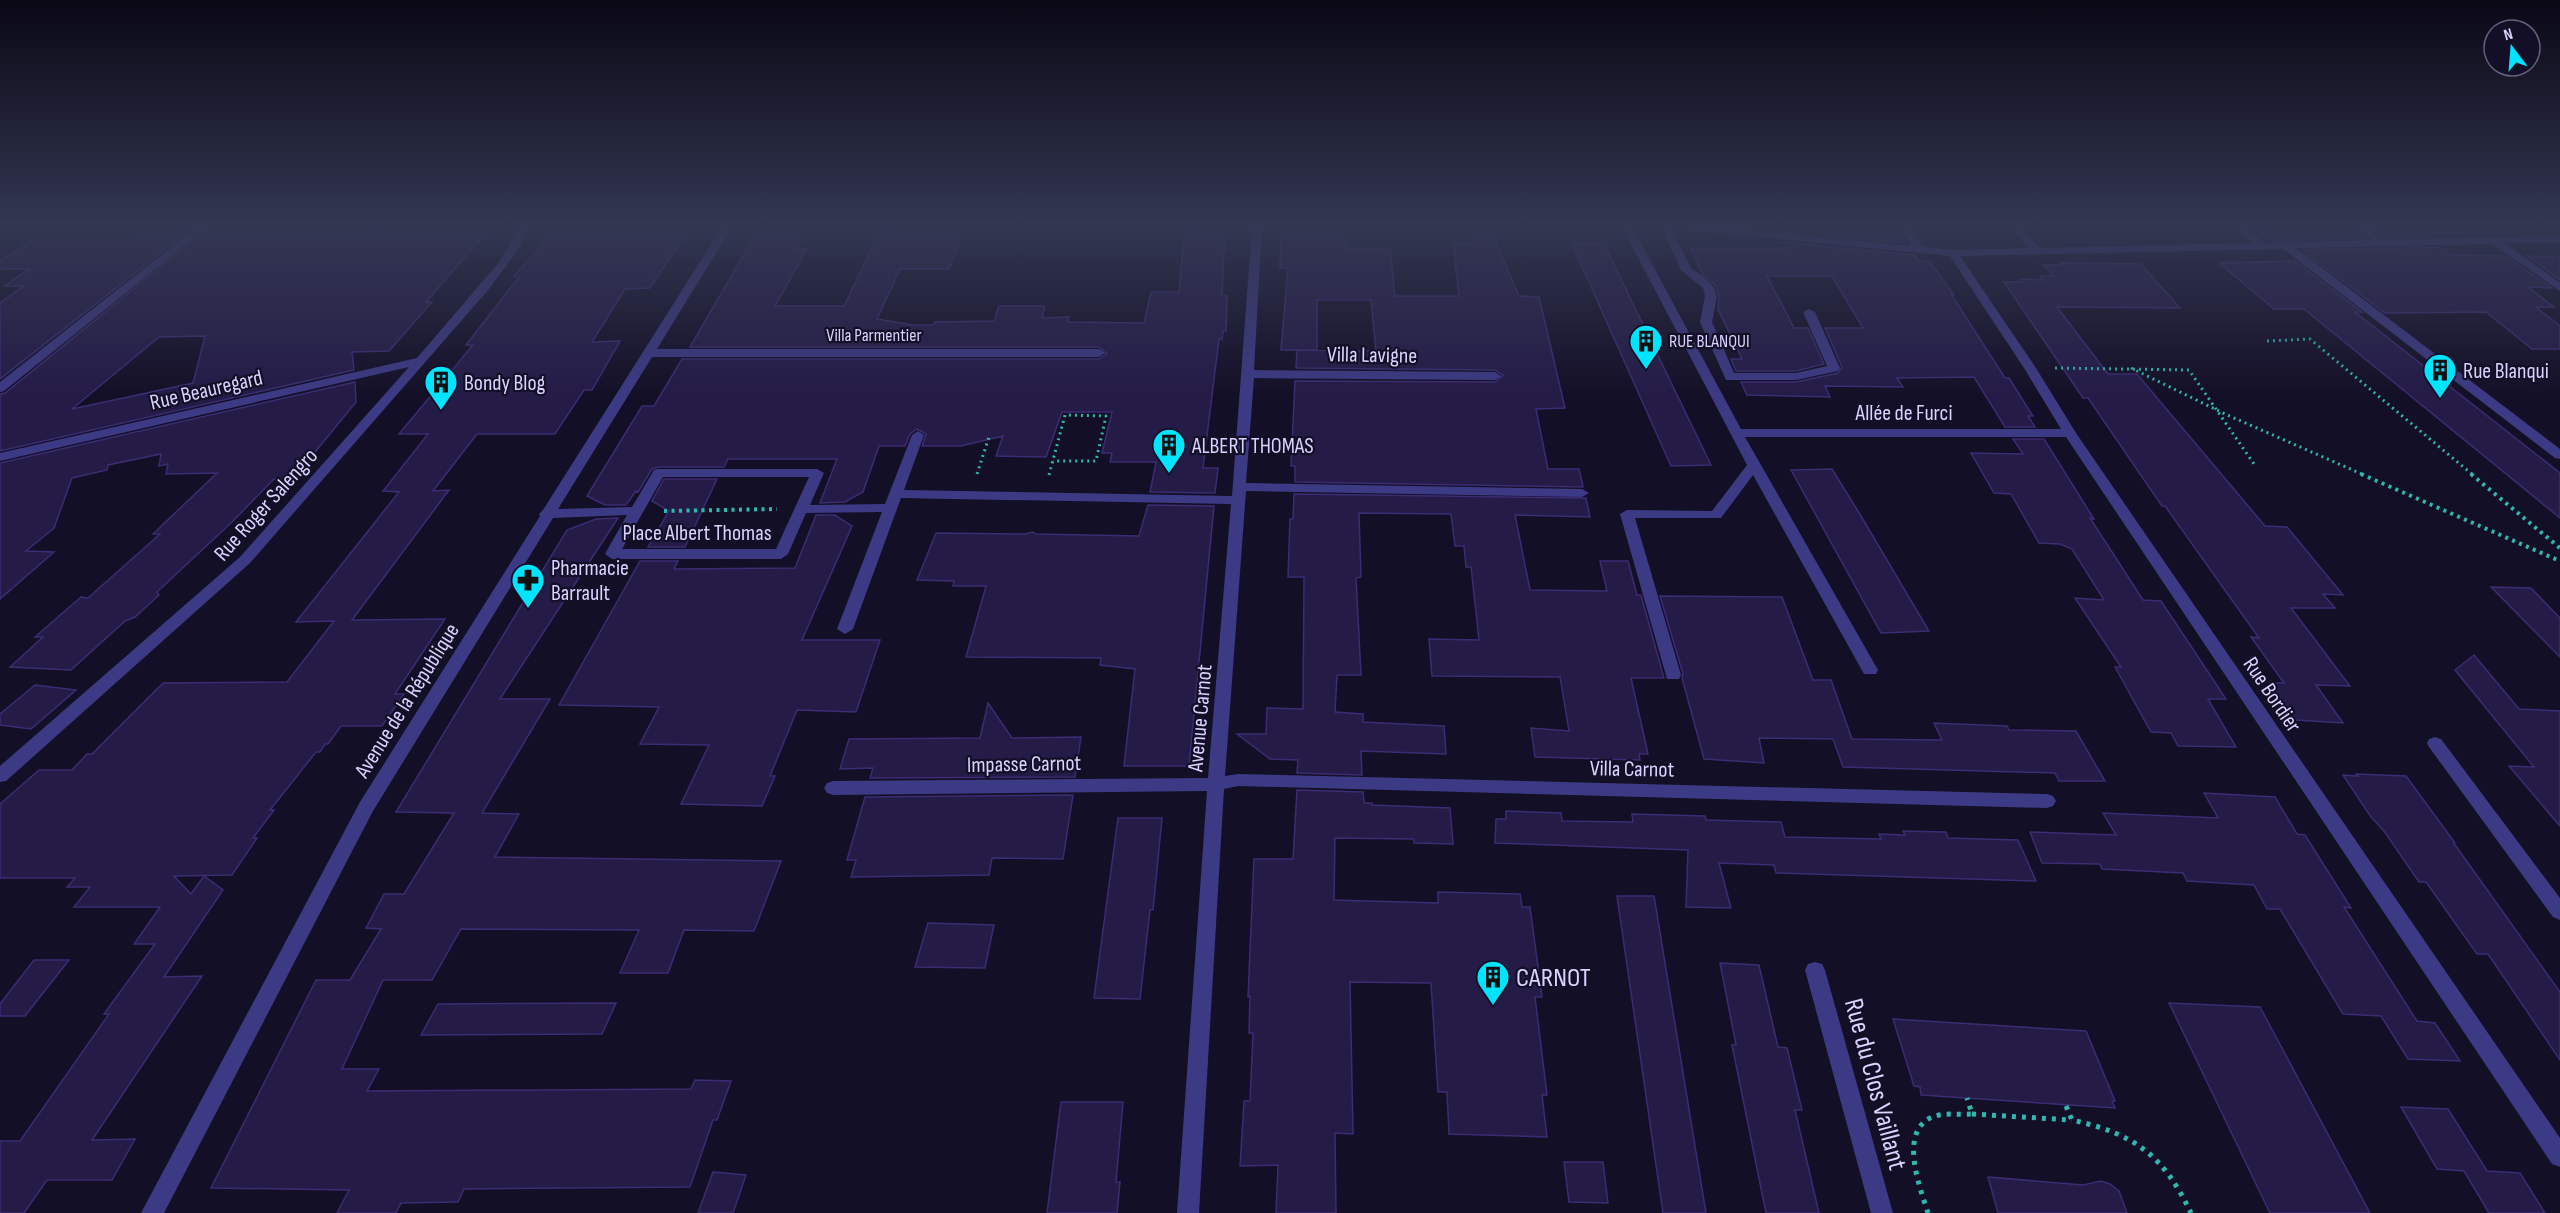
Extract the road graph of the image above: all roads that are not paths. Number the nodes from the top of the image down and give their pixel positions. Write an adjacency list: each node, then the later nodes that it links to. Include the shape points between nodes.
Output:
1 (132, 284): 15 (street)
2 (486, 284): 12 (street, Rue Roger Salengro)
3 (692, 284): 10 (street, Avenue de la République)
4 (1254, 284): 13 (street, Avenue Carnot)
5 (1657, 284): 16 (street)
6 (1705, 284): 9 (street, via 1711,296 1706,322 1730,377 1798,375 1834,368)
7 (1973, 284): 17 (street, Rue Bordier)
8 (2335, 284): 19 (street)
9 (1809, 312)
10 (649, 353): 11 (street, Villa Parmentier); 28 (street, Avenue de la République)
11 (1099, 353)
12 (422, 362): 20 (street, Rue Beauregard); 33 (street, Rue Roger Salengro, via 245,560)
13 (1248, 374): 14 (street, Villa Lavigne); 22 (street, Avenue Carnot)
14 (1495, 376)
15 (0, 388)
16 (1738, 433): 17 (street, Allée de Furci); 21 (street)
17 (2070, 434): 39 (street, Rue Bordier)
18 (918, 435): 24 (street)
19 (2560, 455)
20 (0, 457)
21 (1754, 465): 30 (street); 31 (street, via 1716,514 1627,514)
22 (1239, 493): 23 (street); 24 (street); 34 (street, Avenue Carnot)
23 (1582, 493)
24 (896, 494): 25 (street)
25 (890, 508): 26 (street); 29 (street)
26 (801, 509): 27 (street, Place Albert Thomas, via 817,473 658,473); 27 (street, Place Albert Thomas, via 781,554 612,554)
27 (637, 511): 28 (street)
28 (546, 514): 40 (street, Avenue de la République, via 366,807)
29 (845, 629)
30 (1870, 670)
31 (1673, 675)
32 (2435, 743): 37 (street)
33 (0, 776)
34 (1216, 784): 35 (street, Impasse Carnot); 36 (street, Villa Carnot, via 1238,780); 41 (street, Avenue Carnot)
35 (833, 788)
36 (2047, 801)
37 (2560, 912)
38 (1815, 970): 42 (street, Rue du Clos Vaillant)
39 (2560, 1157)
40 (152, 1213)
41 (1188, 1213)
42 (1882, 1213)

